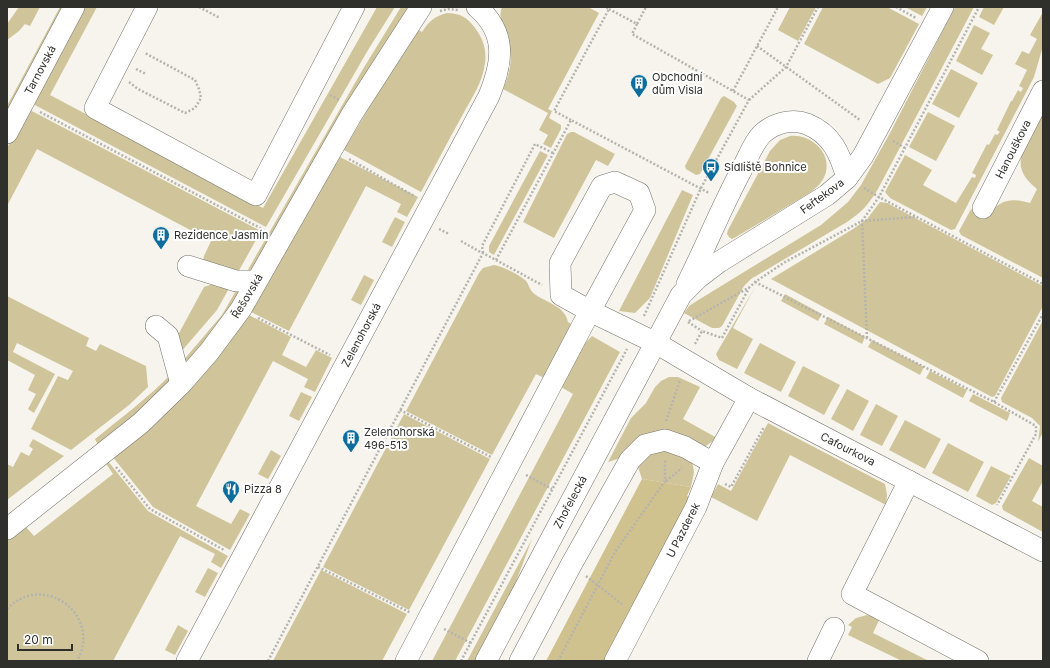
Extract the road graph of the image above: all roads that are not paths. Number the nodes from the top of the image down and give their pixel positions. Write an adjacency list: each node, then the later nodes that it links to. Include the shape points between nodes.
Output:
1 (74, 7): 8 (street, Tarnovská)
2 (147, 7): 3 (street, via 95,108 256,195)
3 (354, 7)
4 (421, 7): 12 (street, Řešovská, via 352,114)
5 (943, 7): 9 (street, Feřtekova, via 863,156)
6 (484, 9): 24 (street, Zelenohorská, via 495,29 500,58 498,73 489,96)
7 (1043, 91): 10 (street, Hanouškova)
8 (7, 133)
9 (848, 178): 13 (street, Feřtekova, via 828,195 718,262); 13 (street, via 840,154 825,135 813,126 799,121 786,121 766,131 757,141 725,202)
10 (983, 208)
11 (188, 266): 12 (street, via 236,281)
12 (256, 281): 17 (street, Řešovská, via 241,309)
13 (681, 295): 16 (street, Feřtekova)
14 (590, 311): 14 (street, Cafourkova, via 645,210 639,193 615,182 602,186 560,263 561,295); 16 (street, Cafourkova); 25 (street)
15 (156, 326): 17 (street, via 168,336)
16 (656, 343): 18 (street, Cafourkova); 26 (street, Zhořelecká)
17 (182, 384): 21 (street, Řešovská, via 141,422)
18 (749, 398): 19 (street, U Pazderek); 20 (street, Cafourkova)
19 (713, 463): 27 (street, via 685,447 665,440 644,445 630,460); 28 (street, U Pazderek, via 696,507)
20 (909, 481): 22 (street, Cafourkova); 30 (street, via 852,594)
21 (7, 529)
22 (1043, 550)
23 (834, 628): 29 (street)
24 (187, 661)
25 (406, 661)
26 (486, 661)
27 (520, 661)
28 (615, 661)
29 (818, 661)
30 (978, 661)

